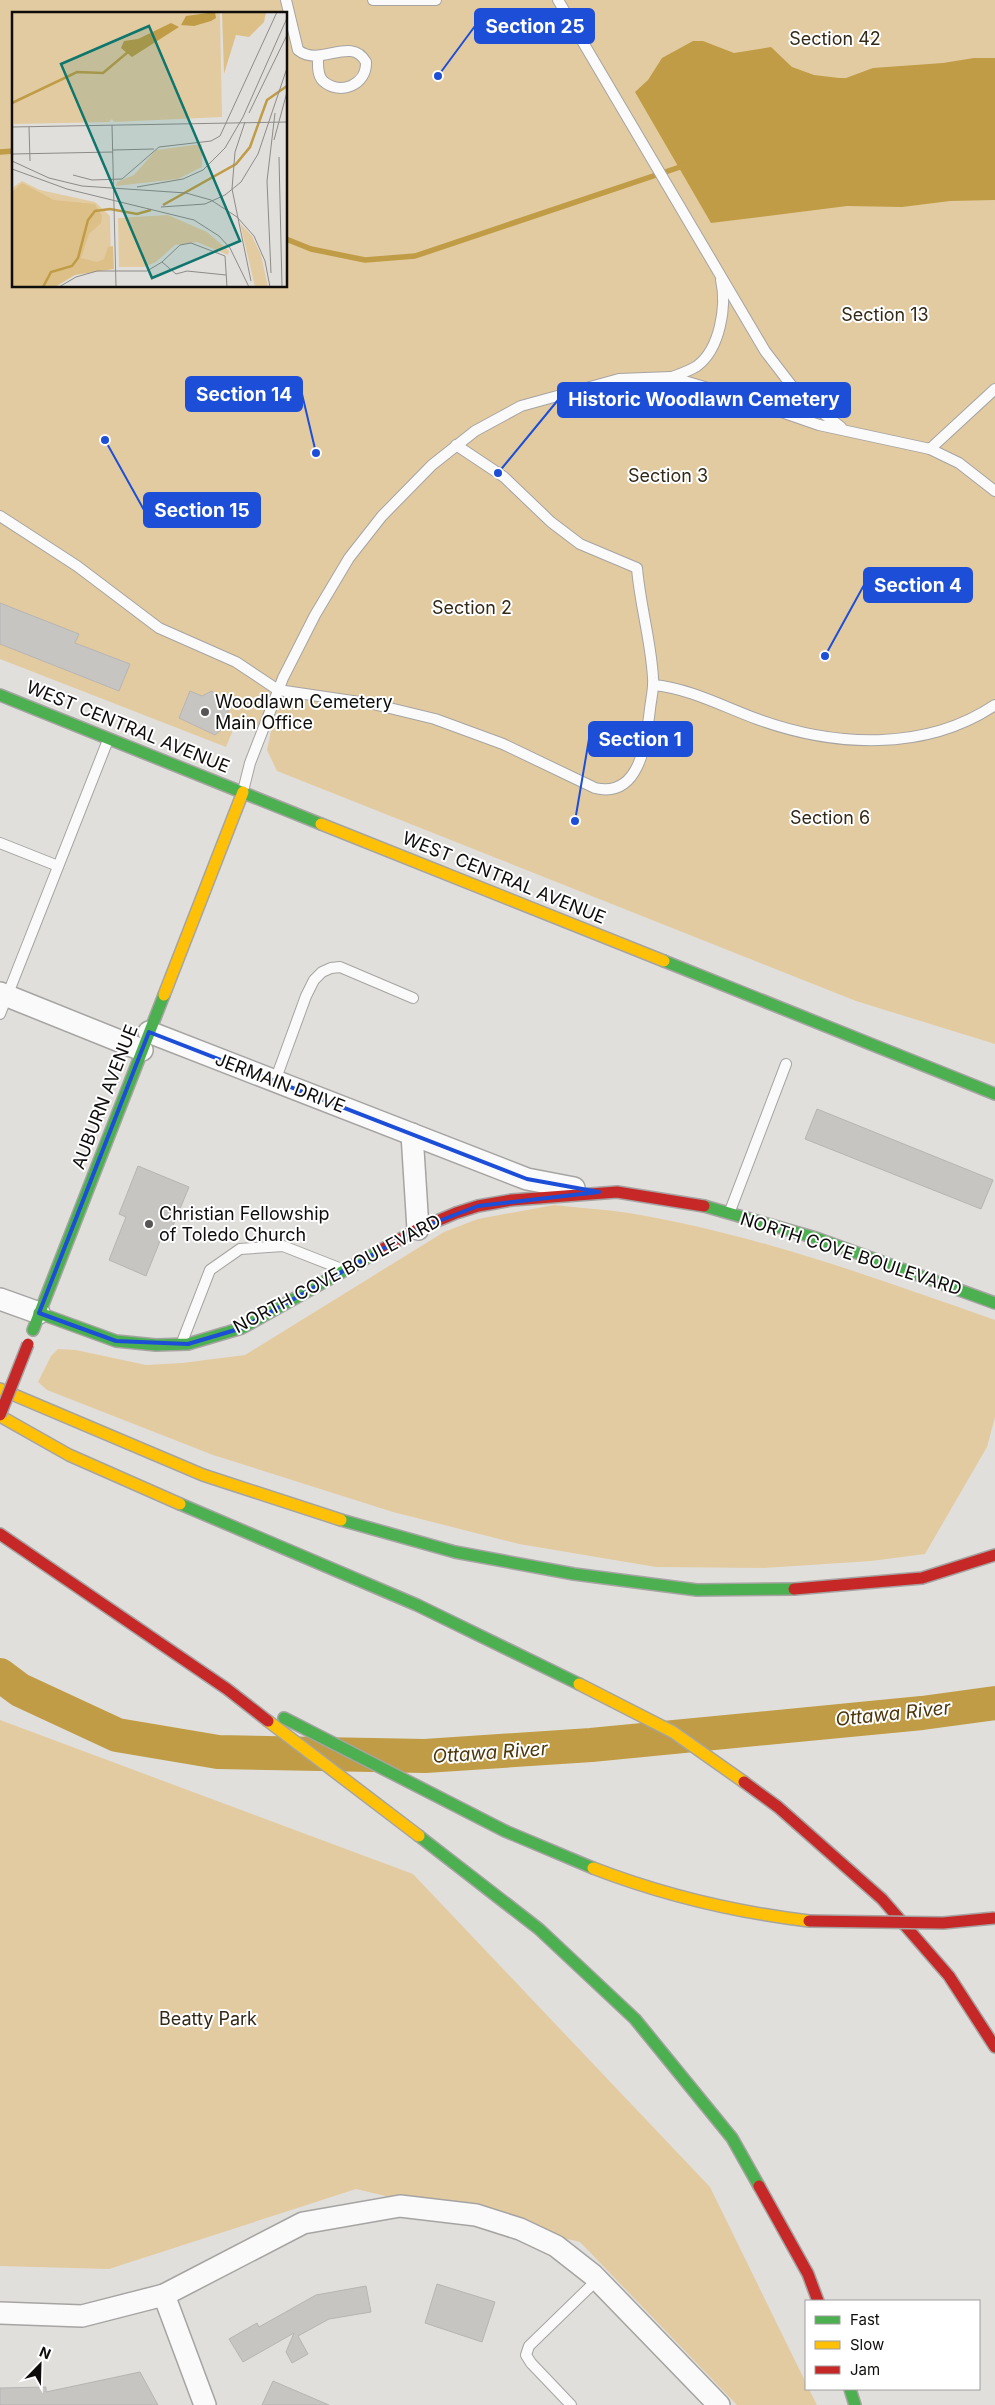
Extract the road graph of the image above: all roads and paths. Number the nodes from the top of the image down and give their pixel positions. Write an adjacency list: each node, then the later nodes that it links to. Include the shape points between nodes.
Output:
1 (286, 0): 5 (lane, via 298,50 303,55)
2 (374, 0): 3 (lane)
3 (436, 0)
4 (558, 0): 6 (lane)
5 (318, 58): 5 (lane, via 356,51 366,62 365,74 350,86 331,85 322,80 318,72)
6 (718, 270): 7 (lane, via 724,300 720,328 698,365); 9 (lane, via 786,381 826,418)
7 (671, 377): 9 (lane); 10 (lane, via 619,379 552,395 495,419)
8 (995, 388): 11 (lane)
9 (860, 435): 11 (lane)
10 (456, 445): 14 (lane, via 504,477 551,522 580,544 637,568); 15 (lane, via 408,487 366,534 301,640)
11 (930, 449): 12 (lane, via 959,463)
12 (995, 491)
13 (0, 516): 15 (lane, via 77,566 159,628 236,662)
14 (653, 685): 15 (lane, via 638,767 623,783 602,790 503,744 435,719 373,704); 17 (lane, via 674,688 786,729 842,740 887,740 930,733 975,718)
15 (278, 690): 19 (lane, via 250,763)
16 (0, 695): 18 (main road, WEST CENTRAL AVENUE)
17 (995, 705)
18 (108, 738): 19 (main road, WEST CENTRAL AVENUE); 21 (lane)
19 (243, 792): 24 (main road, AUBURN AVENUE); 27 (main road, WEST CENTRAL AVENUE)
20 (0, 843): 21 (lane)
21 (58, 866): 23 (lane)
22 (412, 998): 26 (lane, via 340,967 322,972 306,996)
23 (2, 1001): 24 (street, JERMAIN DRIVE)
24 (145, 1041): 26 (street, JERMAIN DRIVE); 35 (main road, AUBURN AVENUE)
25 (786, 1064): 30 (lane)
26 (275, 1081): 28 (street, JERMAIN DRIVE)
27 (995, 1094)
28 (412, 1134): 29 (street, JERMAIN DRIVE, via 527,1179); 31 (street)
29 (599, 1192): 30 (main road, NORTH COVE BOULEVARD, via 632,1193); 31 (main road, NORTH COVE BOULEVARD, via 523,1198 478,1206)
30 (729, 1214): 34 (main road, NORTH COVE BOULEVARD, via 798,1232)
31 (418, 1229): 32 (main road, NORTH COVE BOULEVARD)
32 (345, 1270): 36 (main road, NORTH COVE BOULEVARD, via 242,1328); 36 (lane, via 284,1246 240,1249 210,1270)
33 (0, 1299): 35 (street, NORTH COVE BOULEVARD)
34 (995, 1303)
35 (39, 1313): 36 (main road, NORTH COVE BOULEVARD, via 116,1341); 38 (main road, AUBURN AVENUE, bridge)
36 (181, 1344)
37 (0, 1389): 40 (main road, via 203,1475 333,1518 455,1552 574,1574 698,1590 801,1589 922,1578)
38 (0, 1416): 43 (main road, via 78,1459 526,1656 673,1732 778,1806 882,1899 948,1976)
39 (0, 1534): 41 (main road)
40 (995, 1556)
41 (227, 1689): 42 (main road, bridge, via 505,1831 634,1884 709,1905 809,1921 943,1923); 46 (main road, via 539,1929 635,2019 732,2138 808,2274)
42 (995, 1918)
43 (995, 2047)
44 (598, 2279): 45 (street, via 556,2246 520,2229 476,2215 400,2206 303,2222); 50 (lane, via 529,2346 526,2355); 51 (street)
45 (164, 2295): 47 (street, via 82,2316); 49 (street)
46 (818, 2300)
47 (0, 2313)
48 (850, 2390): 52 (main road)
49 (205, 2405)
50 (571, 2405)
51 (719, 2405)
52 (855, 2405)

